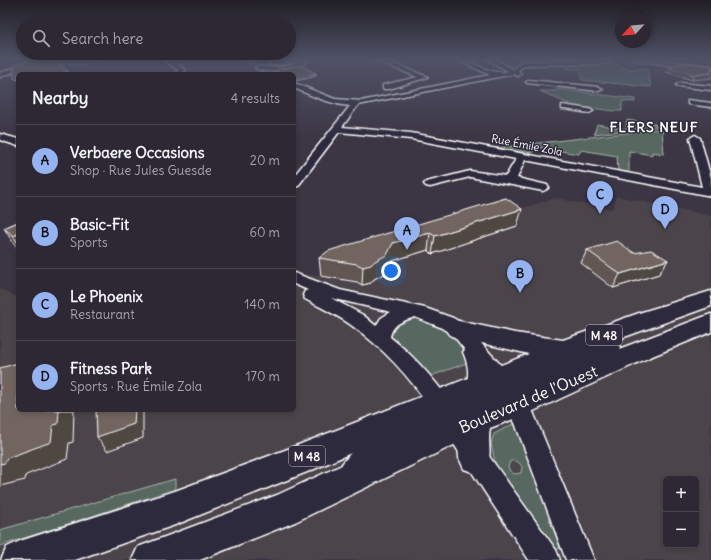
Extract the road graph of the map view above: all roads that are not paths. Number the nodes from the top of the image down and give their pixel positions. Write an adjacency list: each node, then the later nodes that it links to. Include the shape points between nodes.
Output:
1 (296, 86): 10 (street, via 329,101)
2 (392, 86): 8 (street, via 377,89)
3 (444, 86): 8 (street)
4 (576, 86): 6 (street)
5 (688, 86): 7 (street)
6 (599, 89)
7 (710, 89)
8 (394, 96): 10 (street)
9 (691, 102): 11 (street)
10 (356, 103): 14 (street)
11 (711, 105)
12 (565, 107): 13 (street)
13 (589, 111)
14 (338, 129): 18 (street, Rue Émile Zola, via 400,134); 20 (street)
15 (0, 138): 17 (street)
16 (695, 138): 23 (street)
17 (16, 140)
18 (522, 157): 19 (street); 23 (street, Rue Émile Zola)
19 (510, 180): 21 (street, via 470,174); 22 (street)
20 (296, 182)
21 (430, 184)
22 (543, 187)
23 (710, 192)
24 (296, 279): 27 (street, via 346,297)
25 (296, 287): 30 (street, via 346,313)
26 (711, 299): 31 (main road, Boulevard de l'Ouest / M 48, via 650,318); 32 (main road, M 48, via 689,315 601,349 559,370)
27 (416, 312): 29 (street, via 442,320); 30 (street, via 395,317 386,323)
28 (711, 323): 32 (main road, Boulevard de l'Ouest / M 48, via 641,350)
29 (459, 330): 31 (main road); 32 (street, via 478,362 480,378)
30 (381, 338): 33 (street)
31 (564, 350): 32 (main road, Boulevard de l'Ouest / M 48)
32 (501, 390): 33 (main road, Boulevard de l'Ouest / M 48); 33 (main road, Boulevard de l'Ouest / M 48); 40 (street, via 533,436)
33 (454, 416): 34 (main road, via 472,438); 35 (main road, Boulevard de l'Ouest / M 48, via 301,459); 38 (main road, Boulevard de l'Ouest / M 48, via 404,452 283,510)
34 (475, 458): 39 (street)
35 (176, 508): 36 (main road, Boulevard de l'Ouest / M 48); 37 (street, Boulevard de l'Ouest)
36 (20, 560)
37 (57, 560)
38 (151, 560)
39 (546, 560)
40 (580, 560)

